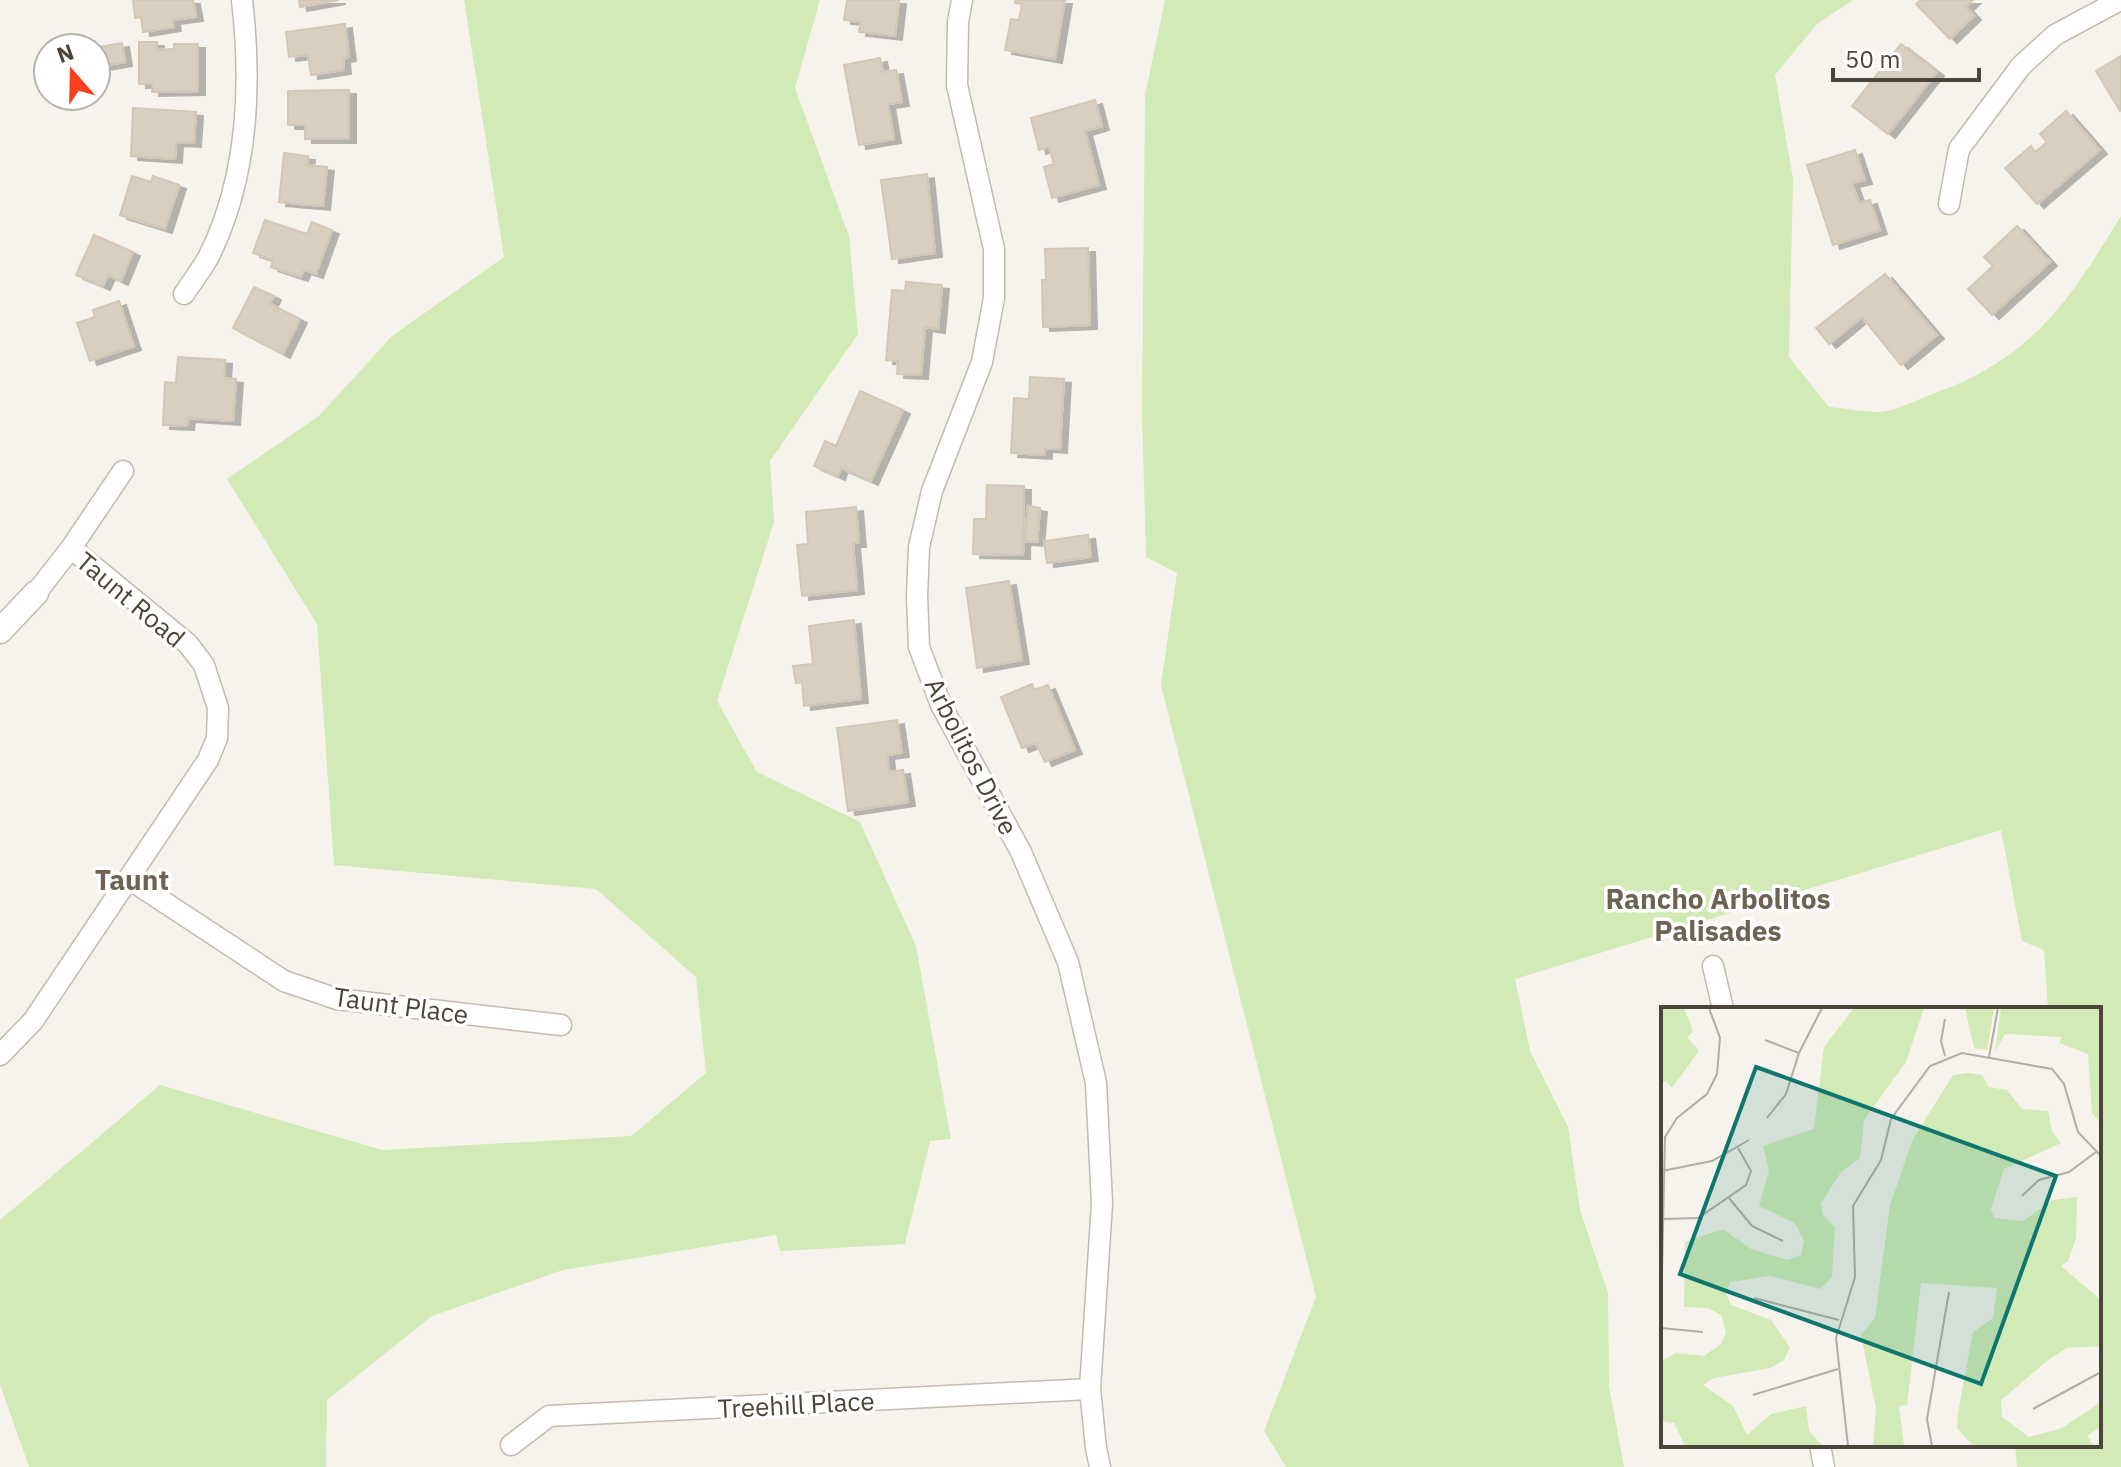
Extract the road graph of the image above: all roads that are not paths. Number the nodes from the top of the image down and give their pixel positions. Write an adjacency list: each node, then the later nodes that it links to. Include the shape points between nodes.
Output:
1 (242, 0): 5 (street, via 248,103 233,190 207,260)
2 (962, 0): 15 (street, Arbolitos Drive, via 957,85 994,249 994,298 982,362 932,491 919,547 919,647 941,705 1021,852 1068,962 1096,1083 1102,1203)
3 (2120, 0): 4 (street, via 2055,35 2021,66 1959,149)
4 (1949, 204)
5 (184, 294)
6 (123, 471): 7 (street)
7 (71, 548): 8 (street); 10 (street, Taunt Road, via 188,644 204,665 218,708 217,738 208,760)
8 (36, 593): 9 (street)
9 (0, 631)
10 (129, 879): 13 (street, Taunt Place, via 284,981 337,999); 14 (street, Taunt Road, via 33,1021)
11 (1713, 966): 12 (street)
12 (1723, 1007)
13 (561, 1025)
14 (0, 1055)
15 (1090, 1389): 16 (street, Treehill Place, via 549,1416); 18 (street, Arbolitos Drive)
16 (511, 1445)
17 (1820, 1447): 19 (street)
18 (1100, 1467)
19 (1824, 1467)

